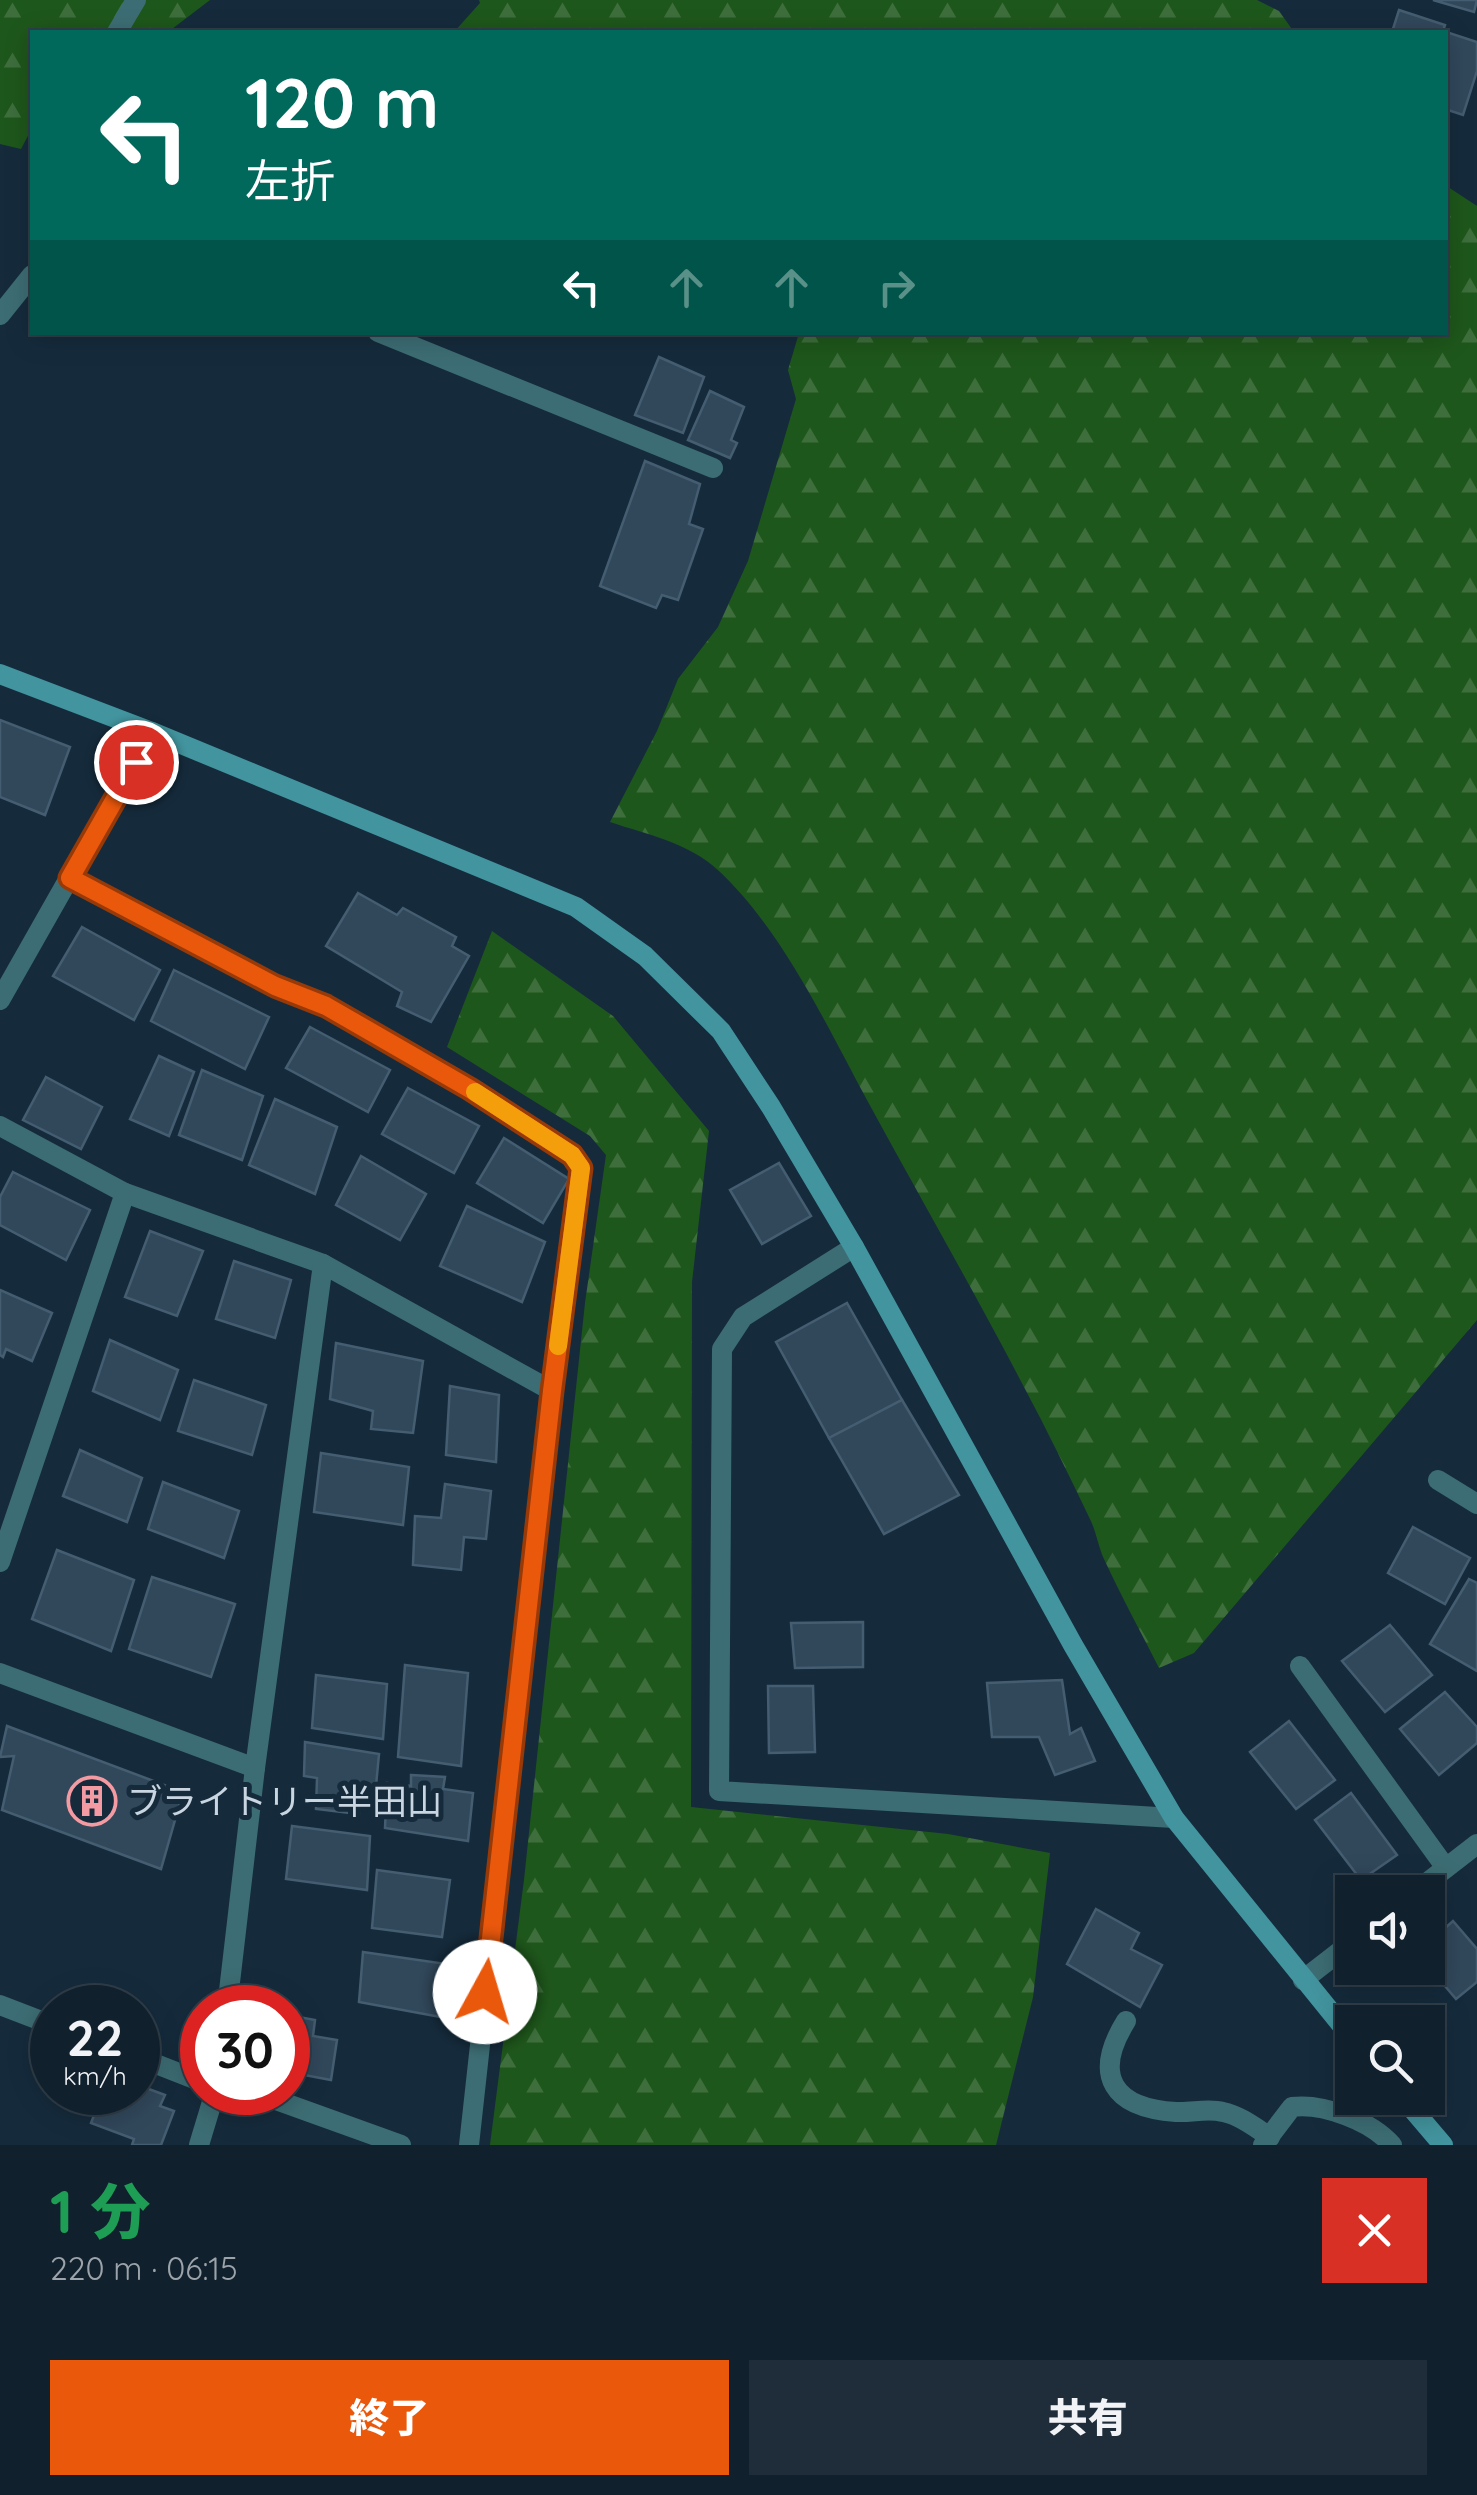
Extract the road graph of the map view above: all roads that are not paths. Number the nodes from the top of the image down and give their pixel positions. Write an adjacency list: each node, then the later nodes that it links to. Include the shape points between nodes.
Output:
1 (136, 0): 2 (street)
2 (118, 30)
3 (30, 278): 4 (street)
4 (0, 315)
5 (385, 335): 6 (street)
6 (713, 468)
7 (0, 674): 8 (street)
8 (152, 732): 9 (street); 13 (street, via 576,907 644,956 721,1031)
9 (70, 878): 10 (street); 15 (street, via 326,1006 572,1155 581,1168 580,1184)
10 (0, 1000)
11 (0, 1126): 12 (street)
12 (126, 1192): 14 (street); 18 (street)
13 (854, 1247): 22 (street); 22 (street, via 744,1316 722,1349 719,1791)
14 (324, 1264): 15 (street); 21 (street)
15 (552, 1391): 39 (street)
16 (1438, 1480): 17 (street)
17 (1477, 1504)
18 (0, 1562)
19 (1300, 1666): 24 (street)
20 (0, 1673): 21 (street)
21 (255, 1768): 28 (street)
22 (1174, 1818): 27 (street)
23 (1477, 1844): 24 (street)
24 (1446, 1868): 25 (street)
25 (1437, 1875)
26 (1335, 1955): 27 (street)
27 (1304, 1980): 31 (street)
28 (229, 1985)
29 (0, 2005): 30 (street)
30 (30, 2017)
31 (1335, 2017)
32 (1126, 2021): 36 (street, via 1107,2064 1111,2084 1124,2096 1178,2112 1227,2112)
33 (310, 2112): 38 (street)
34 (208, 2115): 37 (street)
35 (1417, 2115): 41 (street)
36 (1267, 2141): 40 (street, via 1292,2107 1314,2104 1382,2134)
37 (198, 2145)
38 (401, 2145)
39 (469, 2145)
40 (1392, 2145)
41 (1443, 2145)

